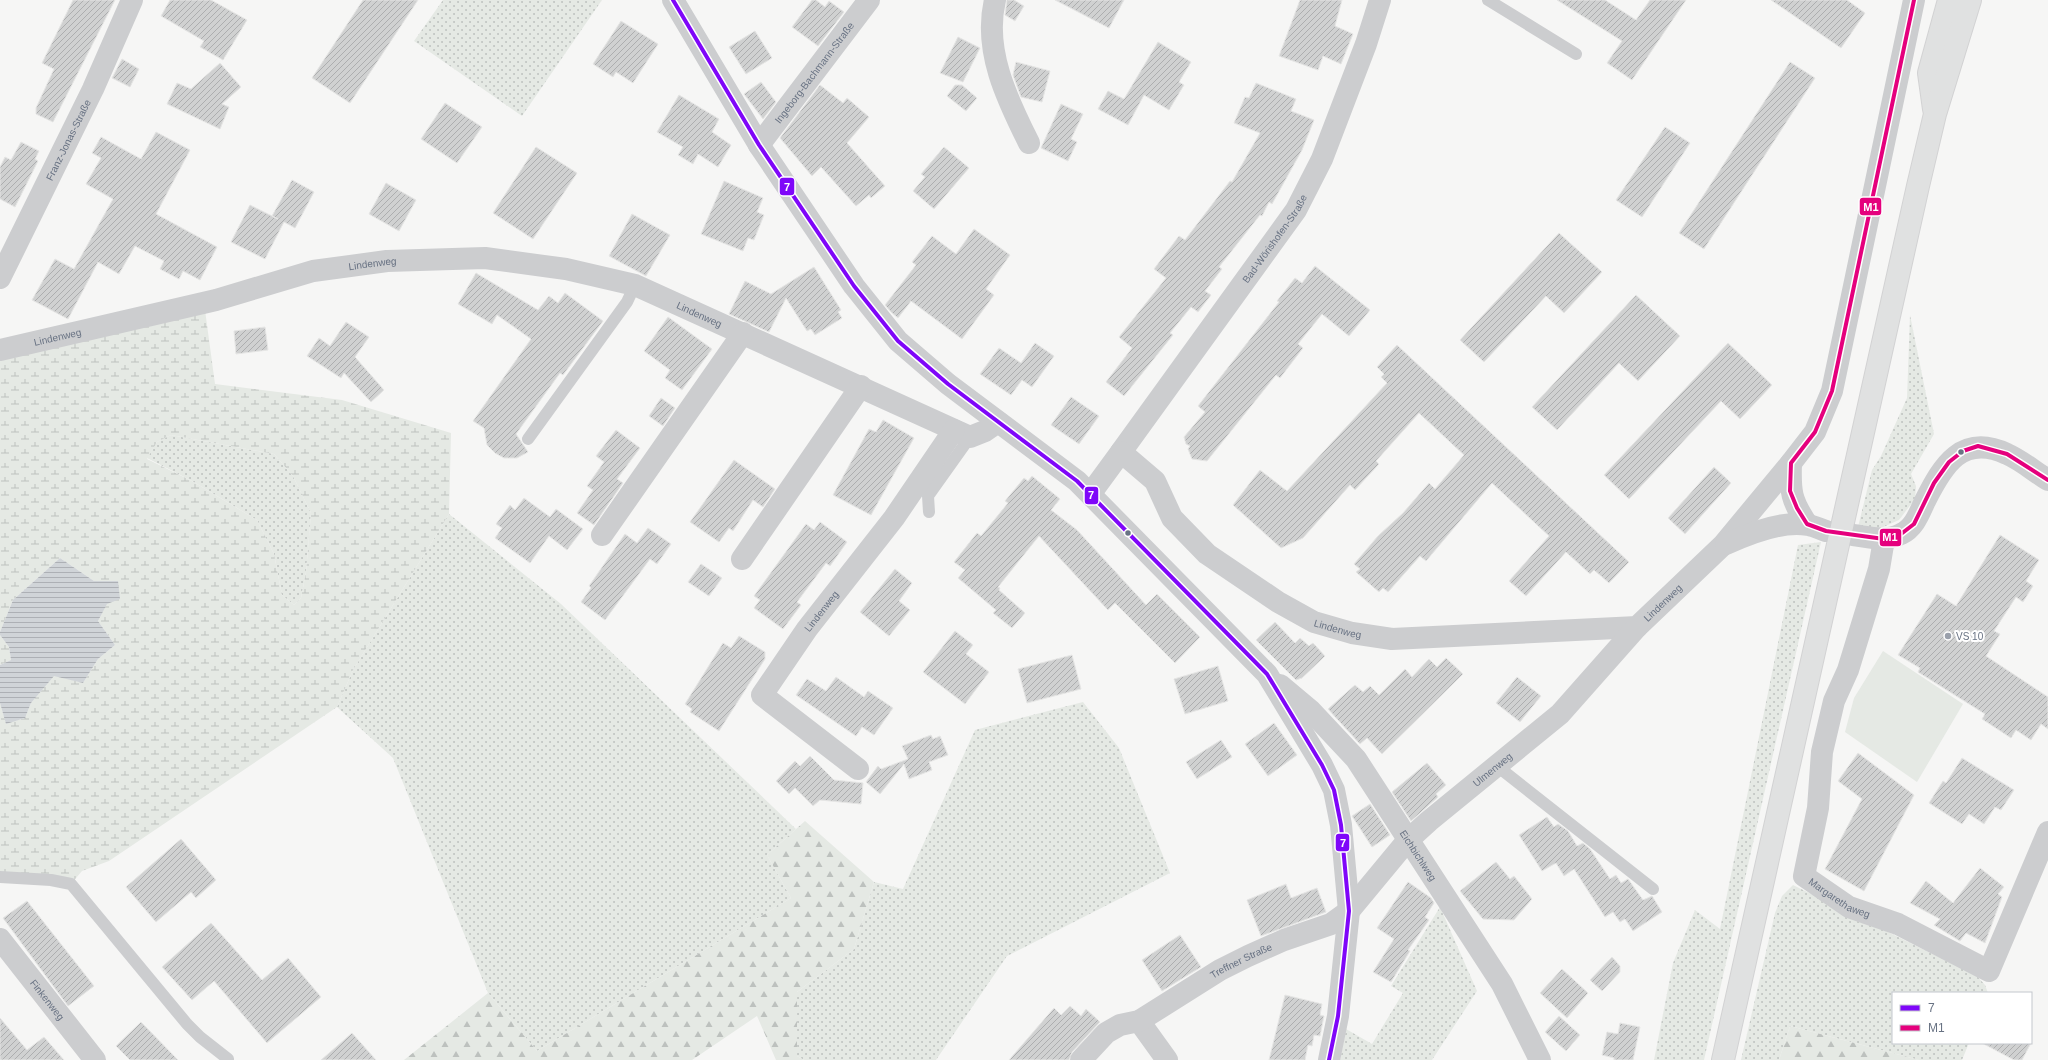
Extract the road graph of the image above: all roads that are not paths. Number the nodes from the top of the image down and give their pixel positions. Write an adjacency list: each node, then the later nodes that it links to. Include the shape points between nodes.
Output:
1 (132, 0): 14 (street, Franz-Jonas-Straße, via 93,89)
2 (673, 0): 13 (street)
3 (868, 0): 13 (street, Ingeborg-Bachmann-Straße)
4 (995, 0): 12 (street, via 992,12 994,57 1010,105)
5 (1380, 0): 22 (street, Bad-Wörishofen-Straße, via 1322,159 1296,210)
6 (1488, 0): 10 (lane)
7 (1914, 0): 23 (street, Lindenweg, via 1832,391 1815,432)
8 (1949, 0): 11 (main road, via 1929,73)
9 (1970, 0): 11 (main road)
10 (1576, 54)
11 (1935, 114): 49 (main road)
12 (1029, 143)
13 (759, 146): 19 (street, via 854,286 898,341)
14 (0, 278)
15 (635, 285): 16 (street, Lindenweg); 17 (street, Lindenweg, via 566,270 485,258 387,261 313,271 216,300); 21 (lane, via 627,302)
16 (743, 333): 18 (street, Lindenweg); 27 (street)
17 (0, 350)
18 (861, 386): 20 (street, Lindenweg); 31 (street)
19 (998, 422): 20 (street, via 985,431); 25 (street)
20 (962, 433): 26 (lane, via 928,496); 35 (street, Lindenweg, via 807,629 762,695)
21 (528, 439)
22 (1121, 452): 25 (street); 32 (street, Lindenweg, via 1155,481 1172,518 1207,554 1278,602 1314,622 1352,634 1392,640)
23 (1792, 463): 30 (street, Lindenweg); 30 (street, via 1790,491 1796,508 1816,528 1783,526 1750,533)
24 (2048, 480): 29 (street, via 2007,454 1978,446 1963,451 1948,462 1934,482 1914,524 1901,534)
25 (1091, 493): 33 (street)
26 (929, 512)
27 (602, 535)
28 (1853, 535): 29 (street)
29 (1884, 539): 36 (street, Margarethaweg, via 1880,569 1848,670 1834,701 1822,752 1818,808 1804,876 1849,907 1898,924 1989,971)
30 (1723, 545): 32 (street, Lindenweg)
31 (742, 558)
32 (1637, 627): 34 (street, Ulmenweg, via 1560,714)
33 (1267, 674): 37 (street, Eichbichlweg, via 1311,710 1356,759); 40 (street, via 1322,765 1334,790 1341,825)
34 (1497, 766): 37 (street, Ulmenweg); 39 (lane)
35 (858, 769)
36 (2048, 832)
37 (1408, 841): 40 (street, Ulmenweg); 48 (street, Eichbichlweg, via 1502,984)
38 (0, 877): 43 (lane, via 51,880 70,884 187,1024)
39 (1653, 888)
40 (1349, 911): 42 (street, Treffner Straße, via 1331,924 1284,940 1220,970); 47 (street, via 1338,1016)
41 (0, 939): 44 (street, Finkenweg)
42 (1139, 1021): 45 (street, Treffner Straße, via 1120,1025 1106,1032); 46 (street)
43 (228, 1058)
44 (95, 1060)
45 (1081, 1060)
46 (1167, 1060)
47 (1329, 1060)
48 (1540, 1060)
49 (1723, 1060)

